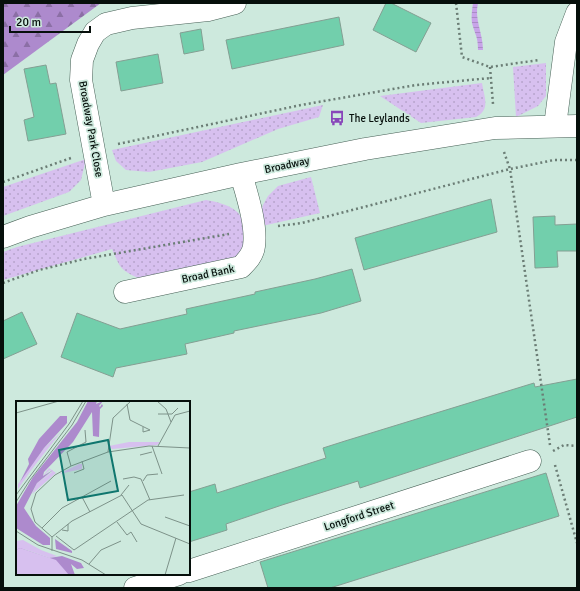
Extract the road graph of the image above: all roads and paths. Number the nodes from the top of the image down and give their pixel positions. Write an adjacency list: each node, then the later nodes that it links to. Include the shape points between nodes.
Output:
1 (235, 3): 10 (street, Broadway Park Close, via 208,10 132,18 106,24 95,32 82,60 81,80)
2 (456, 3): 5 (path, via 462,57)
3 (577, 14): 4 (street, via 566,42)
4 (564, 56): 5 (path); 7 (street)
5 (490, 67): 6 (path)
6 (491, 78): 9 (path); 10 (path, via 416,85 301,105)
7 (555, 126): 8 (street, Broadway); 9 (street, Broadway)
8 (577, 126)
9 (495, 128): 12 (path); 13 (street, Broadway, via 365,149)
10 (94, 149): 14 (path); 15 (street, Broadway Park Close)
11 (577, 160): 12 (path, via 554,160)
12 (510, 169): 18 (path, via 551,452 564,445)
13 (241, 174): 15 (street, Broadway); 17 (street, Broad Bank, via 251,210 254,236 254,247 249,260 241,267)
14 (3, 182)
15 (104, 205): 16 (street, Broadway)
16 (3, 237)
17 (125, 292)
18 (577, 446)
19 (553, 459): 21 (path)
20 (530, 461): 22 (street, Longford Street)
21 (577, 543)
22 (190, 571)
23 (177, 575): 24 (street)
24 (158, 584): 25 (street)
25 (135, 588)

